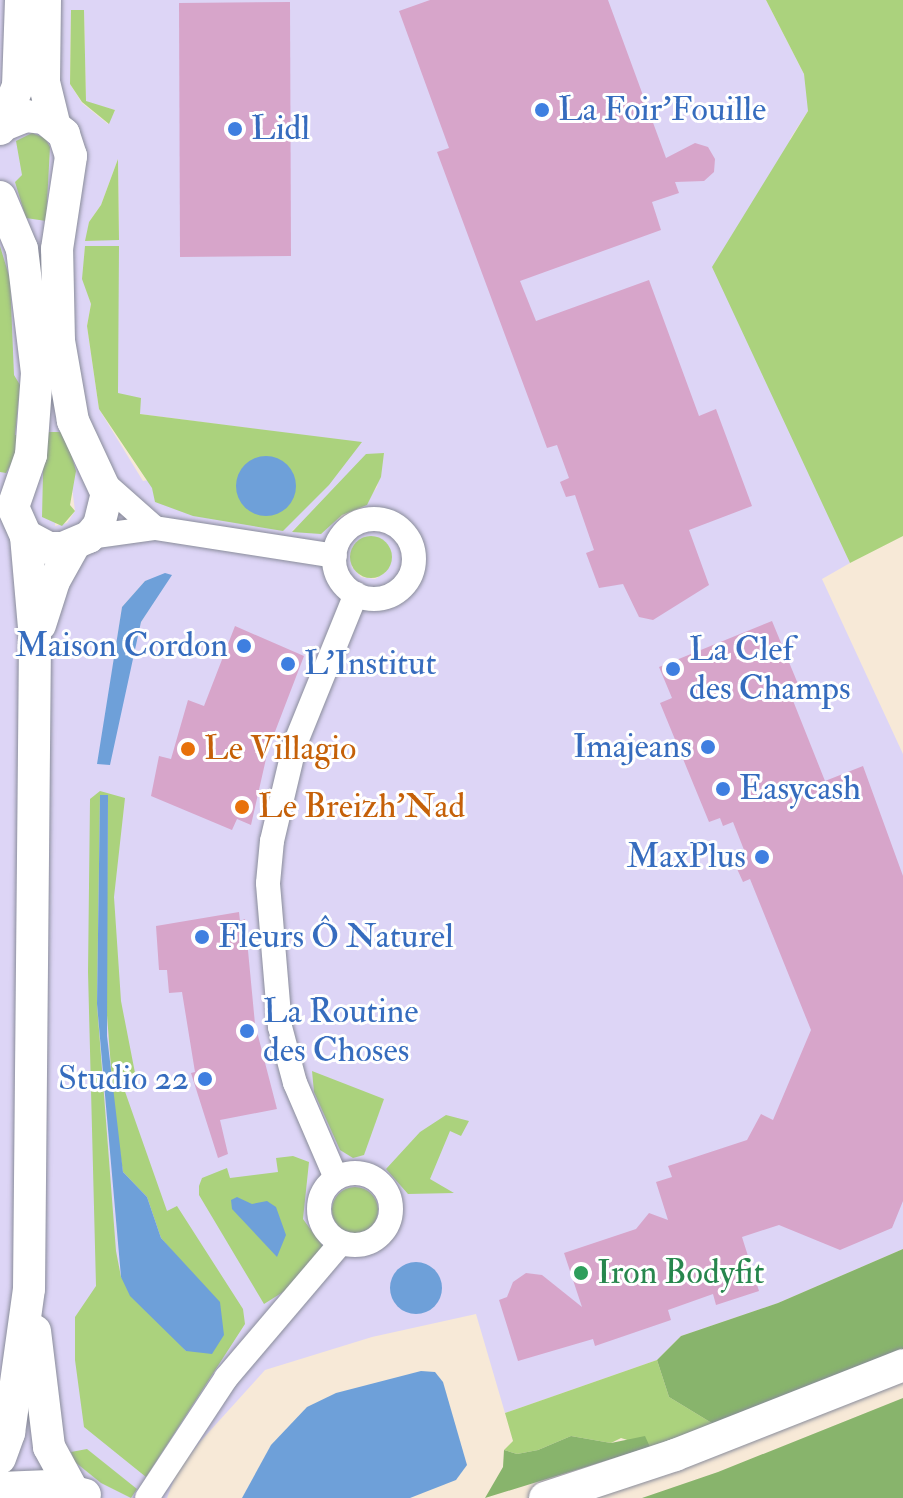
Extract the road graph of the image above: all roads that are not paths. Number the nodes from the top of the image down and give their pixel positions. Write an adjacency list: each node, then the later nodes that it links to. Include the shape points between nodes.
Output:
1 (21, 0): 4 (main road, via 18,86)
2 (45, 0): 3 (main road, via 44,82)
3 (54, 123): 4 (main road, via 26,116); 6 (main road, via 71,156 57,249 64,383 73,421)
4 (2, 127)
5 (0, 197): 8 (main road, via 22,249 37,373 31,455 13,507)
6 (103, 482): 7 (street); 9 (main road, via 106,510)
7 (155, 528): 9 (street); 10 (street)
8 (26, 536): 9 (main road, via 49,548); 12 (main road)
9 (82, 541): 12 (main road, via 54,581)
10 (335, 556): 11 (street, via 339,578); 11 (street, via 343,534 363,521 386,521 409,538 414,557 405,585 381,598)
11 (356, 594): 13 (street, via 295,744 268,883 280,1027 295,1083)
12 (35, 639): 15 (main road)
13 (336, 1178): 14 (street, via 319,1206 324,1228); 14 (street, via 368,1175 384,1187 391,1205 390,1218 377,1238 365,1244)
14 (341, 1243): 21 (street, via 217,1390)
15 (29, 1289): 18 (main road, via 9,1433); 20 (main road, via 49,1447)
16 (903, 1365): 22 (main road, via 675,1455)
17 (903, 1381): 23 (main road)
18 (0, 1458)
19 (0, 1488): 20 (main road)
20 (82, 1494)
21 (147, 1498)
22 (545, 1498)
23 (592, 1498)

